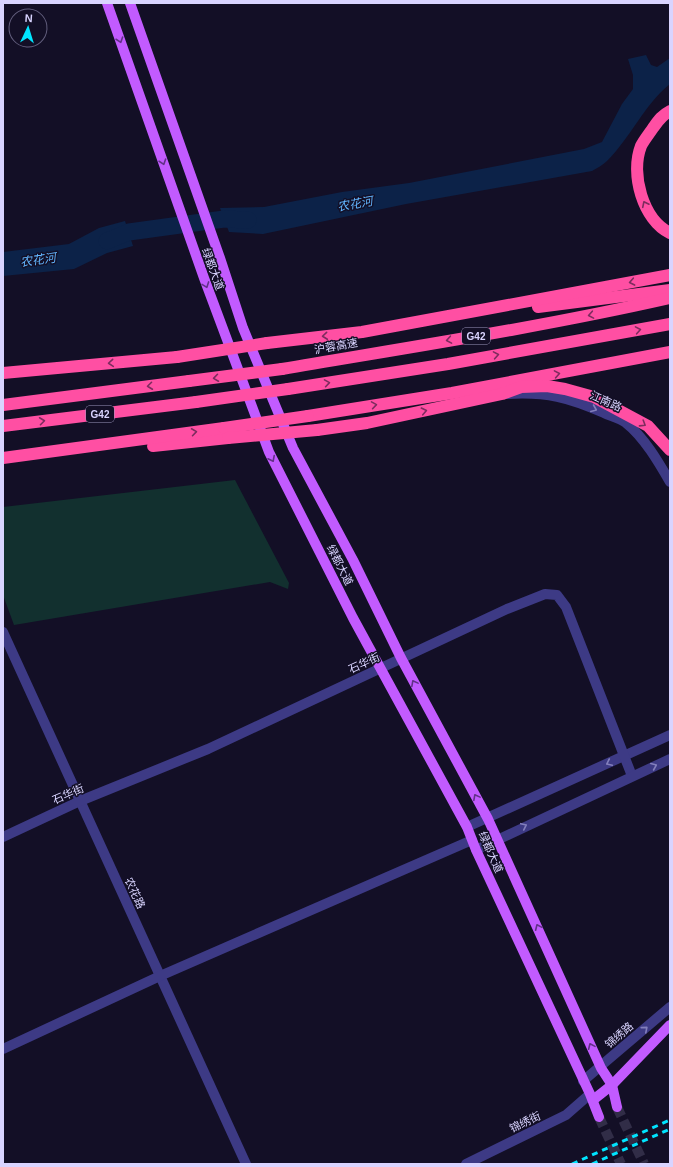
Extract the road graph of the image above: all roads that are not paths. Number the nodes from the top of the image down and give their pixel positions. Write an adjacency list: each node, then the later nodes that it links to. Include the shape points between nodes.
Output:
1 (107, 3): 21 (main road, 绿都大道, one-way to 21, via 268,452 353,618)
2 (130, 3): 20 (main road, 绿都大道, via 243,328 293,448)
3 (670, 111): 4 (highway, one-way to 3, via 650,214 641,196 638,181 641,146 664,114)
4 (670, 233)
5 (670, 275): 9 (highway, one-way to 9)
6 (670, 290): 9 (highway)
7 (670, 298): 13 (highway, 沪蓉高速 / G42, one-way to 13, bridge, via 481,335 282,369)
8 (670, 324): 14 (highway, G42, one-way to 8, bridge, via 288,389 448,364)
9 (362, 332): 11 (highway, one-way to 11, bridge, via 177,357)
10 (670, 352): 15 (highway, one-way to 10, bridge, via 308,416)
11 (3, 373)
12 (502, 394): 15 (highway, one-way to 12, bridge, via 317,430 367,423); 16 (highway, one-way to 16, via 521,387 547,386 594,397 648,426); 18 (street, 江南路, one-way to 18, via 556,395 626,423 655,456)
13 (3, 405)
14 (3, 426)
15 (226, 433): 17 (highway, one-way to 15)
16 (670, 450)
17 (9, 458)
18 (670, 482)
19 (3, 632): 26 (street, 农花路)
20 (401, 658): 21 (street, 石华街); 23 (street, 石华街, via 507,609 545,594 557,595 566,607); 27 (main road, 绿都大道, one-way to 20)
21 (382, 668): 26 (street, 石华街, via 208,749); 28 (main road, 绿都大道)
22 (670, 735): 23 (street)
23 (623, 756): 25 (street, 石华街); 27 (street, one-way to 27)
24 (670, 759): 25 (street, one-way to 24)
25 (632, 776): 30 (street, one-way to 25)
26 (80, 801): 29 (street, 石华街); 33 (street, 农花路)
27 (488, 819): 28 (street); 30 (main road, 绿都大道)
28 (468, 827): 31 (main road, 绿都大道)
29 (3, 837)
30 (497, 838): 32 (street); 37 (main road, 绿都大道, one-way to 30)
31 (472, 840): 32 (main road, 绿都大道); 33 (street)
32 (476, 850): 38 (main road, 绿都大道)
33 (160, 976): 36 (street); 43 (street, 农花路)
34 (670, 1007): 37 (street, 锦绣路, one-way to 34)
35 (668, 1027): 39 (main road)
36 (3, 1049)
37 (601, 1068): 38 (street, 锦绣路); 39 (main road, 绿都大道)
38 (583, 1081): 40 (main road, 绿都大道)
39 (612, 1084): 40 (main road); 41 (main road, 绿都大道)
40 (591, 1097): 42 (main road, 绿都大道); 44 (street, 锦绣街, via 566,1115)
41 (617, 1107)
42 (599, 1117)
43 (246, 1164)
44 (466, 1164)

